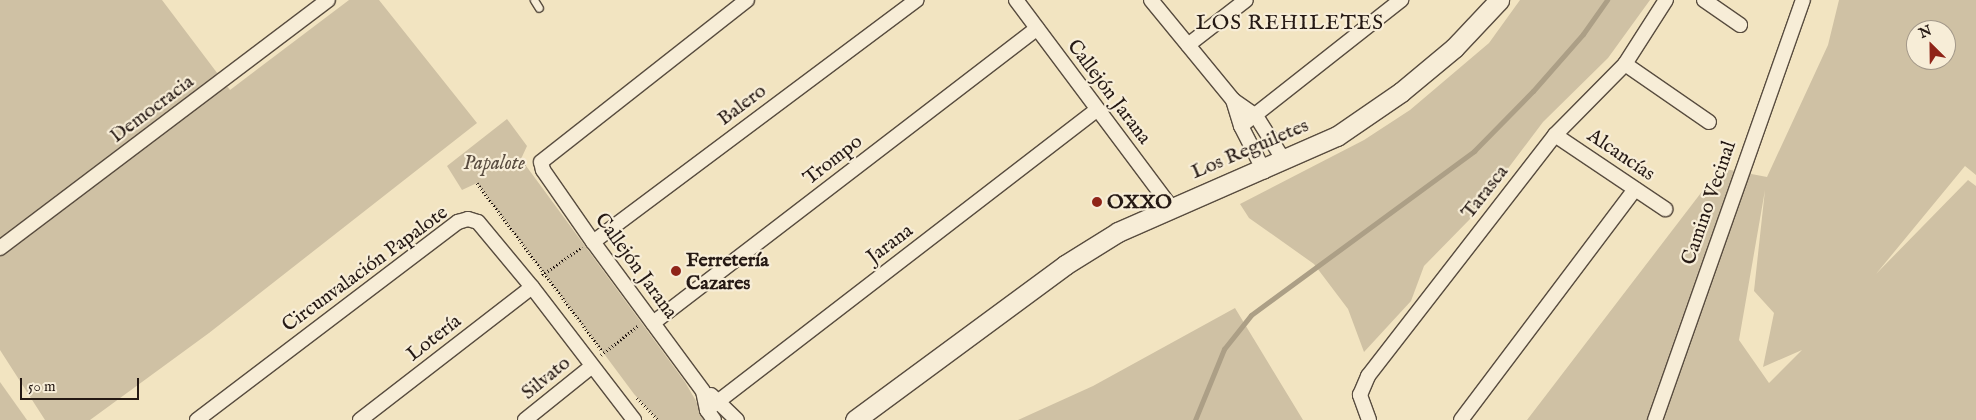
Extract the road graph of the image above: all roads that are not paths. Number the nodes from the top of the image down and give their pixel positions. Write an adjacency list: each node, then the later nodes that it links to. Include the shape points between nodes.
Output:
1 (328, 0): 30 (street, Democracia)
2 (534, 0): 13 (lane)
3 (747, 0): 29 (street, Callejón Jarana, via 541,162 543,170)
4 (916, 0): 29 (street, Balero)
5 (1016, 0): 15 (street, Callejón Jarana)
6 (1151, 0): 16 (street)
7 (1246, 0): 16 (street)
8 (1401, 0): 20 (street)
9 (1499, 0): 24 (street, Los Reguiletes, via 1454,48 1401,92 1337,136)
10 (1666, 0): 17 (street, Tarasca)
11 (1704, 0): 14 (street)
12 (1803, 0): 45 (street, Camino Vecinal)
13 (539, 8)
14 (1740, 25)
15 (1037, 28): 19 (street, Callejón Jarana); 32 (street, Trompo)
16 (1188, 45): 18 (street)
17 (1624, 64): 21 (street); 23 (street, Tarasca)
18 (1233, 100): 20 (street); 22 (street)
19 (1098, 110): 27 (street, Callejón Jarana); 35 (street, Jarana)
20 (1256, 116): 22 (street); 24 (street)
21 (1709, 122)
22 (1241, 126): 25 (street)
23 (1555, 135): 26 (street, Alcancías); 43 (street, Tarasca, via 1368,376 1360,396)
24 (1286, 162): 25 (street, Los Reguiletes)
25 (1264, 171): 27 (street, Los Reguiletes)
26 (1635, 189): 28 (street, Alcancías); 44 (street)
27 (1170, 206): 42 (street, Los Reguiletes, via 1118,232 1065,265)
28 (1665, 209)
29 (593, 242): 32 (street, Callejón Jarana)
30 (0, 248)
31 (532, 287): 33 (street, Circunvalación Papalote); 37 (street, Circunvalación Papalote, via 478,222 458,222); 38 (street, Lotería)
32 (653, 323): 34 (street, Callejón Jarana)
33 (591, 368): 39 (street, Silvato); 40 (street, Circunvalación Papalote)
34 (703, 390): 35 (street, Callejón Jarana); 36 (street, Callejón Jarana)
35 (720, 399): 36 (street, Jarana); 41 (street, Callejón Jarana)
36 (710, 415)
37 (197, 420)
38 (360, 420)
39 (525, 420)
40 (634, 420)
41 (737, 420)
42 (855, 420)
43 (1370, 420)
44 (1461, 420)
45 (1655, 420)

